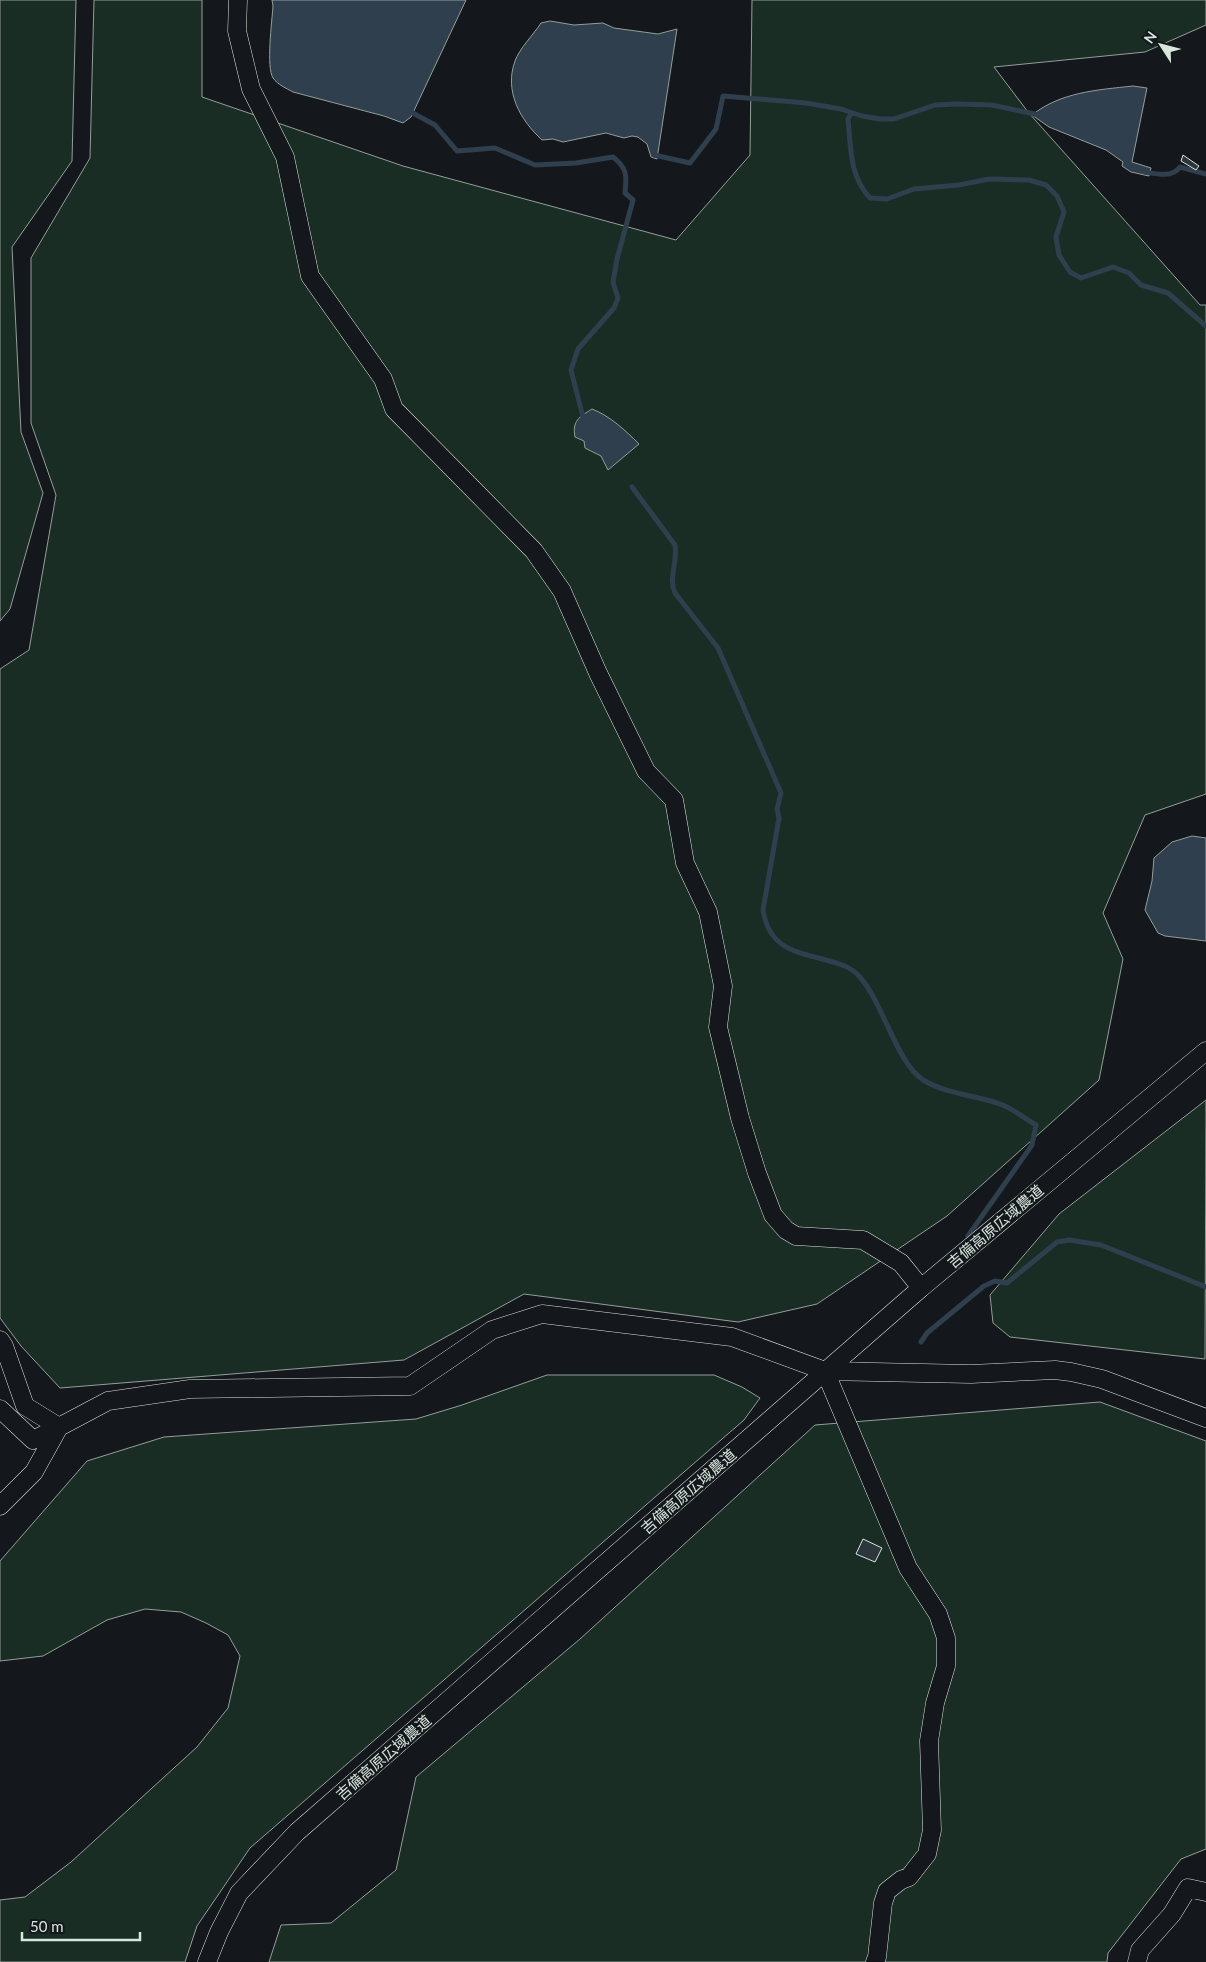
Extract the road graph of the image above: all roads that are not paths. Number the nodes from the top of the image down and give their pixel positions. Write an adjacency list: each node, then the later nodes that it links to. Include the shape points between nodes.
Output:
1 (238, 0): 3 (street, via 237,31 251,89 285,157 310,276 383,379 394,409 534,551 557,583 646,771 674,800 685,863 708,912 723,986 718,1027 740,1118 773,1215 796,1236 863,1240 901,1263)
2 (1206, 1051): 3 (street, 吉備高原広域農道)
3 (921, 1288): 5 (street, 吉備高原広域農道)
4 (0, 1340): 8 (street, via 25,1406)
5 (825, 1372): 7 (street, via 971,1374 1055,1370 1102,1379); 8 (street, via 732,1337 542,1314 492,1330 410,1386 190,1389 108,1401); 11 (street, 吉備高原広域農道, via 297,1832 239,1893); 12 (street, via 908,1568 938,1614 946,1638 946,1666 935,1703 930,1741 932,1830 927,1854 909,1876 887,1891)
6 (0, 1409): 8 (street, via 33,1440)
7 (1206, 1418)
8 (59, 1427): 9 (street, via 34,1472)
9 (0, 1506)
10 (1206, 1892): 13 (street, via 1188,1888 1172,1914 1140,1950)
11 (207, 1962)
12 (875, 1962)
13 (1138, 1962)

